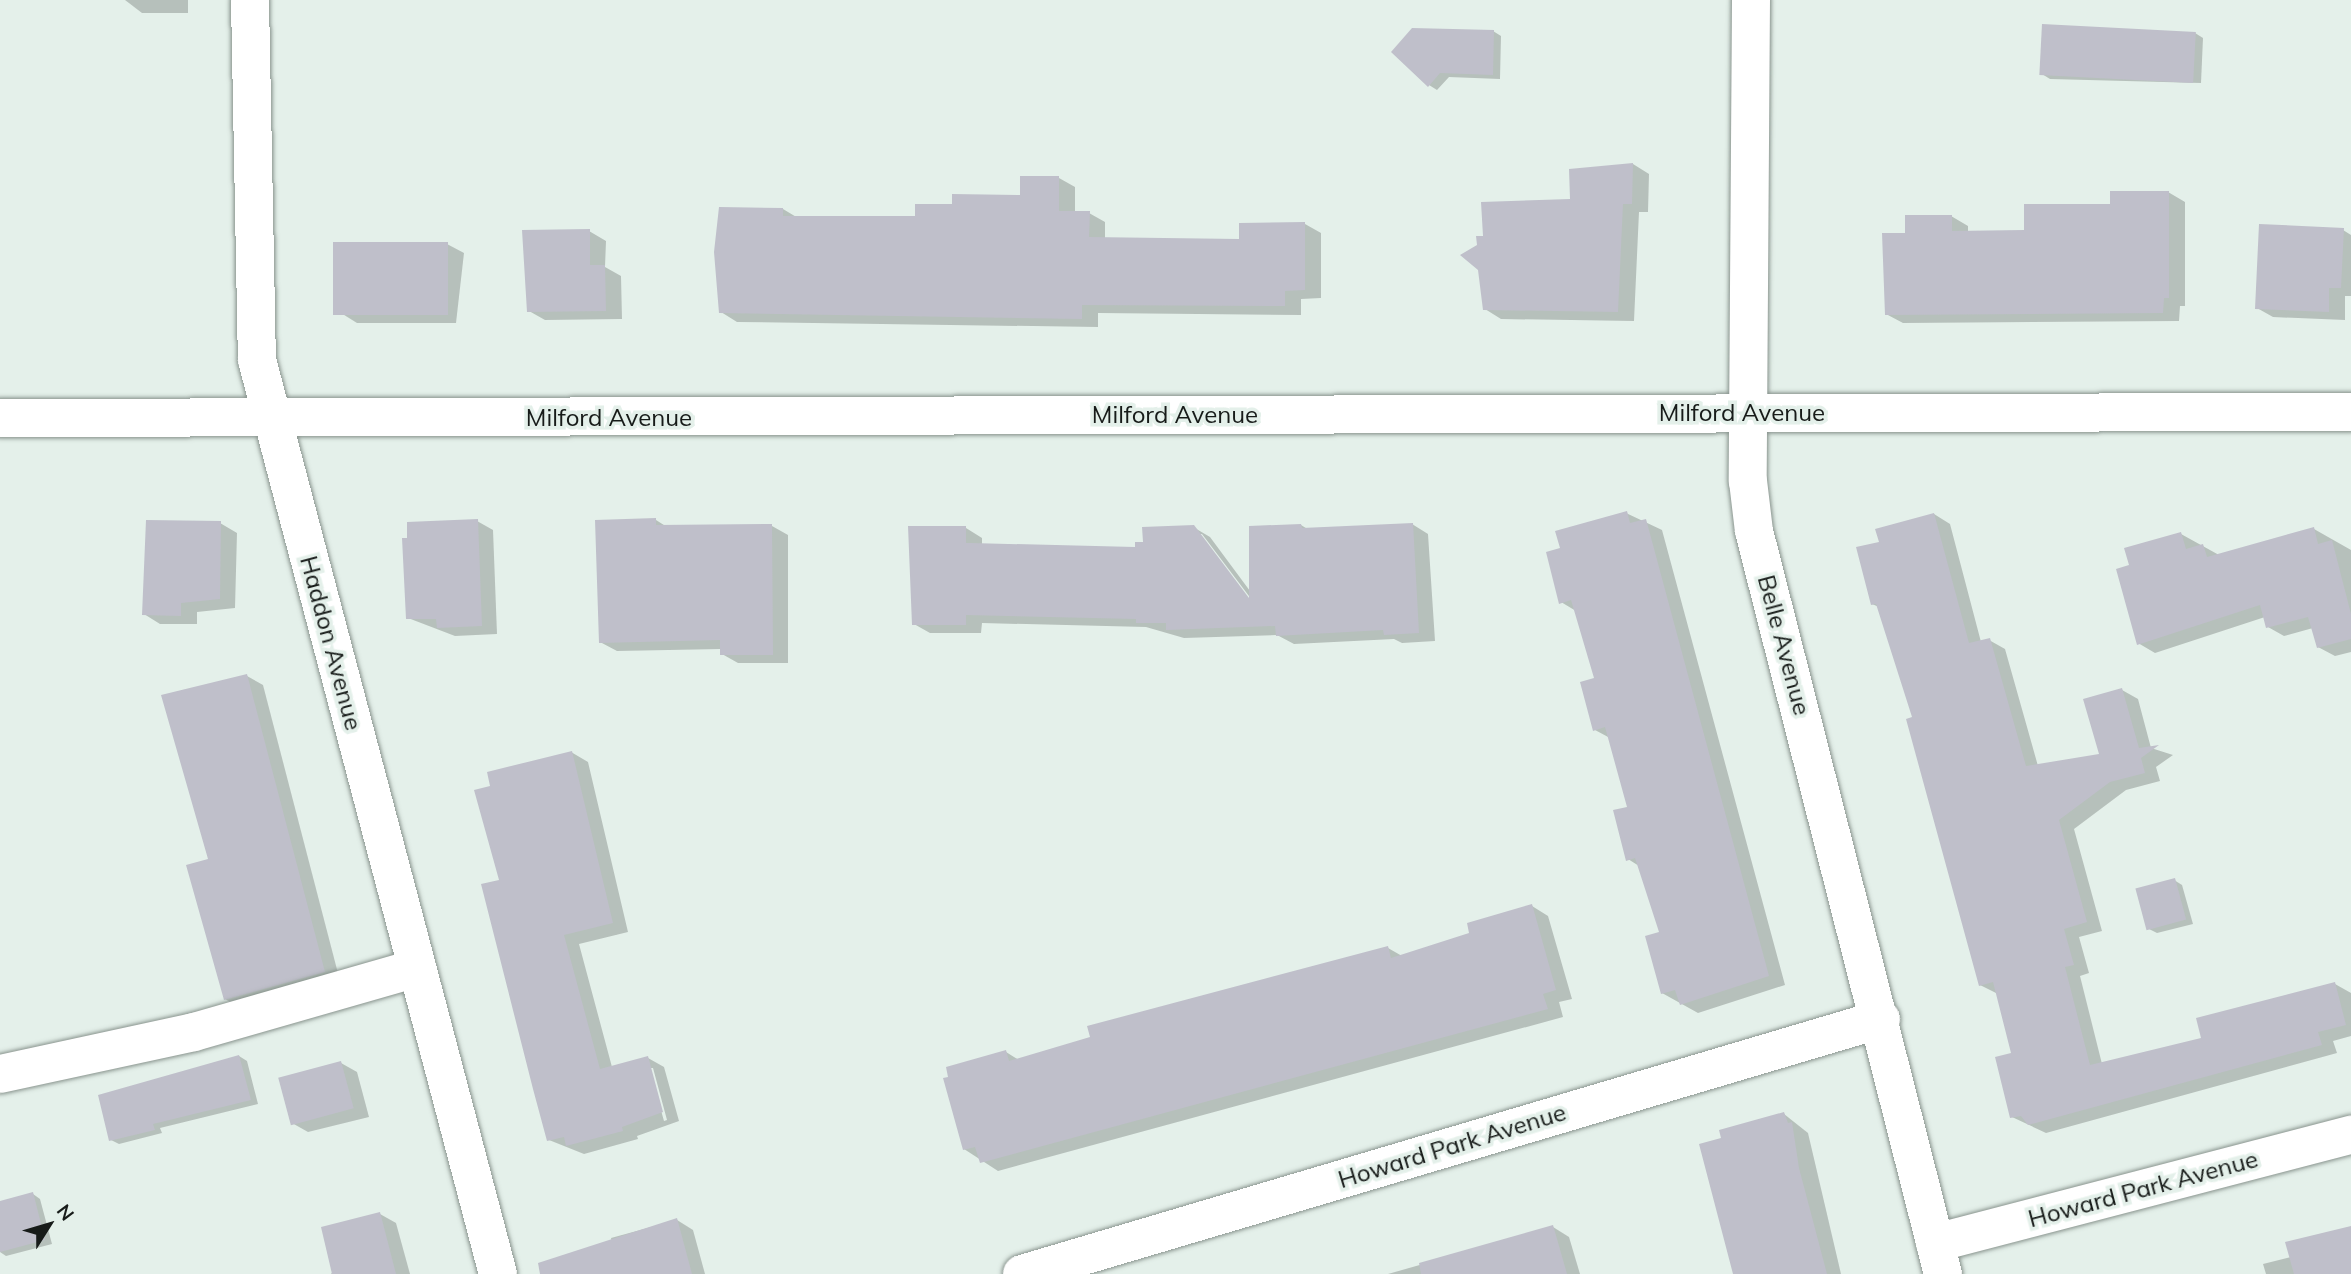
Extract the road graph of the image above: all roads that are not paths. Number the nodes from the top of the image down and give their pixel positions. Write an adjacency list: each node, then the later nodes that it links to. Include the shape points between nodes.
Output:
1 (250, 0): 6 (street, Haddon Avenue, via 257,360)
2 (1751, 0): 3 (street, Belle Avenue)
3 (1748, 412): 4 (street, Milford Avenue); 6 (street, Milford Avenue); 8 (street, Belle Avenue, via 1754,531)
4 (2351, 412)
5 (0, 418): 6 (street, Milford Avenue)
6 (271, 420): 7 (street, Haddon Avenue)
7 (417, 968): 9 (street, via 194,1032); 12 (street, Haddon Avenue)
8 (1881, 1019): 11 (street, Belle Avenue); 13 (street, Howard Park Avenue)
9 (0, 1074)
10 (2351, 1135): 11 (street, Howard Park Avenue)
11 (1939, 1258)
12 (498, 1274)
13 (1022, 1274)

